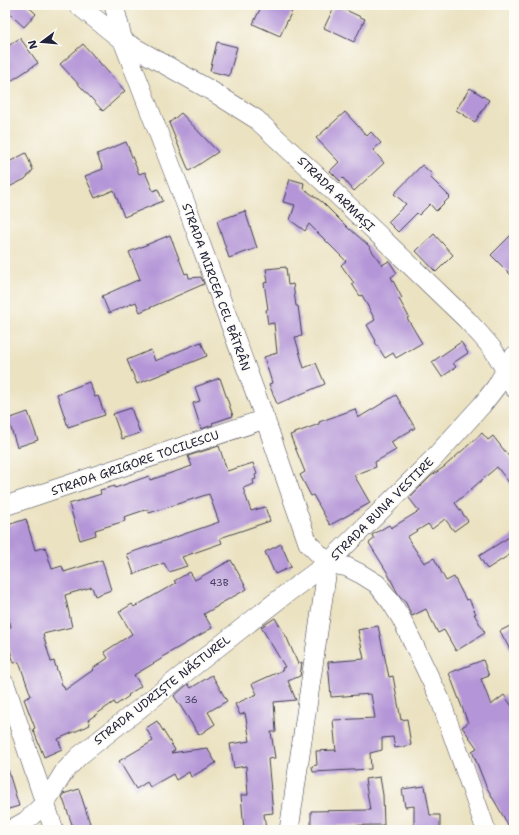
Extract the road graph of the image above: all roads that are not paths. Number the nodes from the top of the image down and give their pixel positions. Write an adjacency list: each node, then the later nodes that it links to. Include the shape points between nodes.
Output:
1 (78, 5): 3 (street, STRADA ARMAȘI)
2 (114, 5): 3 (street, STRADA MIRCEA CEL BĂTRÂN)
3 (123, 41): 4 (street, STRADA ARMAȘI, via 256,119 467,320 495,353); 6 (street, STRADA MIRCEA CEL BĂTRÂN)
4 (510, 363): 5 (street, STRADA ARMAȘI); 8 (street, STRADA BUNA VESTIRE, via 482,405 433,459)
5 (514, 388)
6 (265, 419): 7 (street, STRADA GRIGORE TOCILESCU); 8 (street, STRADA MIRCEA CEL BĂTRÂN, via 308,543)
7 (5, 506)
8 (328, 563): 10 (street, STRADA UDRIȘTE NĂSTUREL, via 287,592 79,756 64,772); 13 (street, STRADA BUNA VESTIRE); 14 (street, via 347,567 377,584 402,618 440,699)
9 (5, 684): 10 (street)
10 (45, 803): 11 (street, STRADA UDRIȘTE NĂSTUREL, via 26,821); 12 (street)
11 (10, 830)
12 (54, 830)
13 (288, 830)
14 (486, 830)

